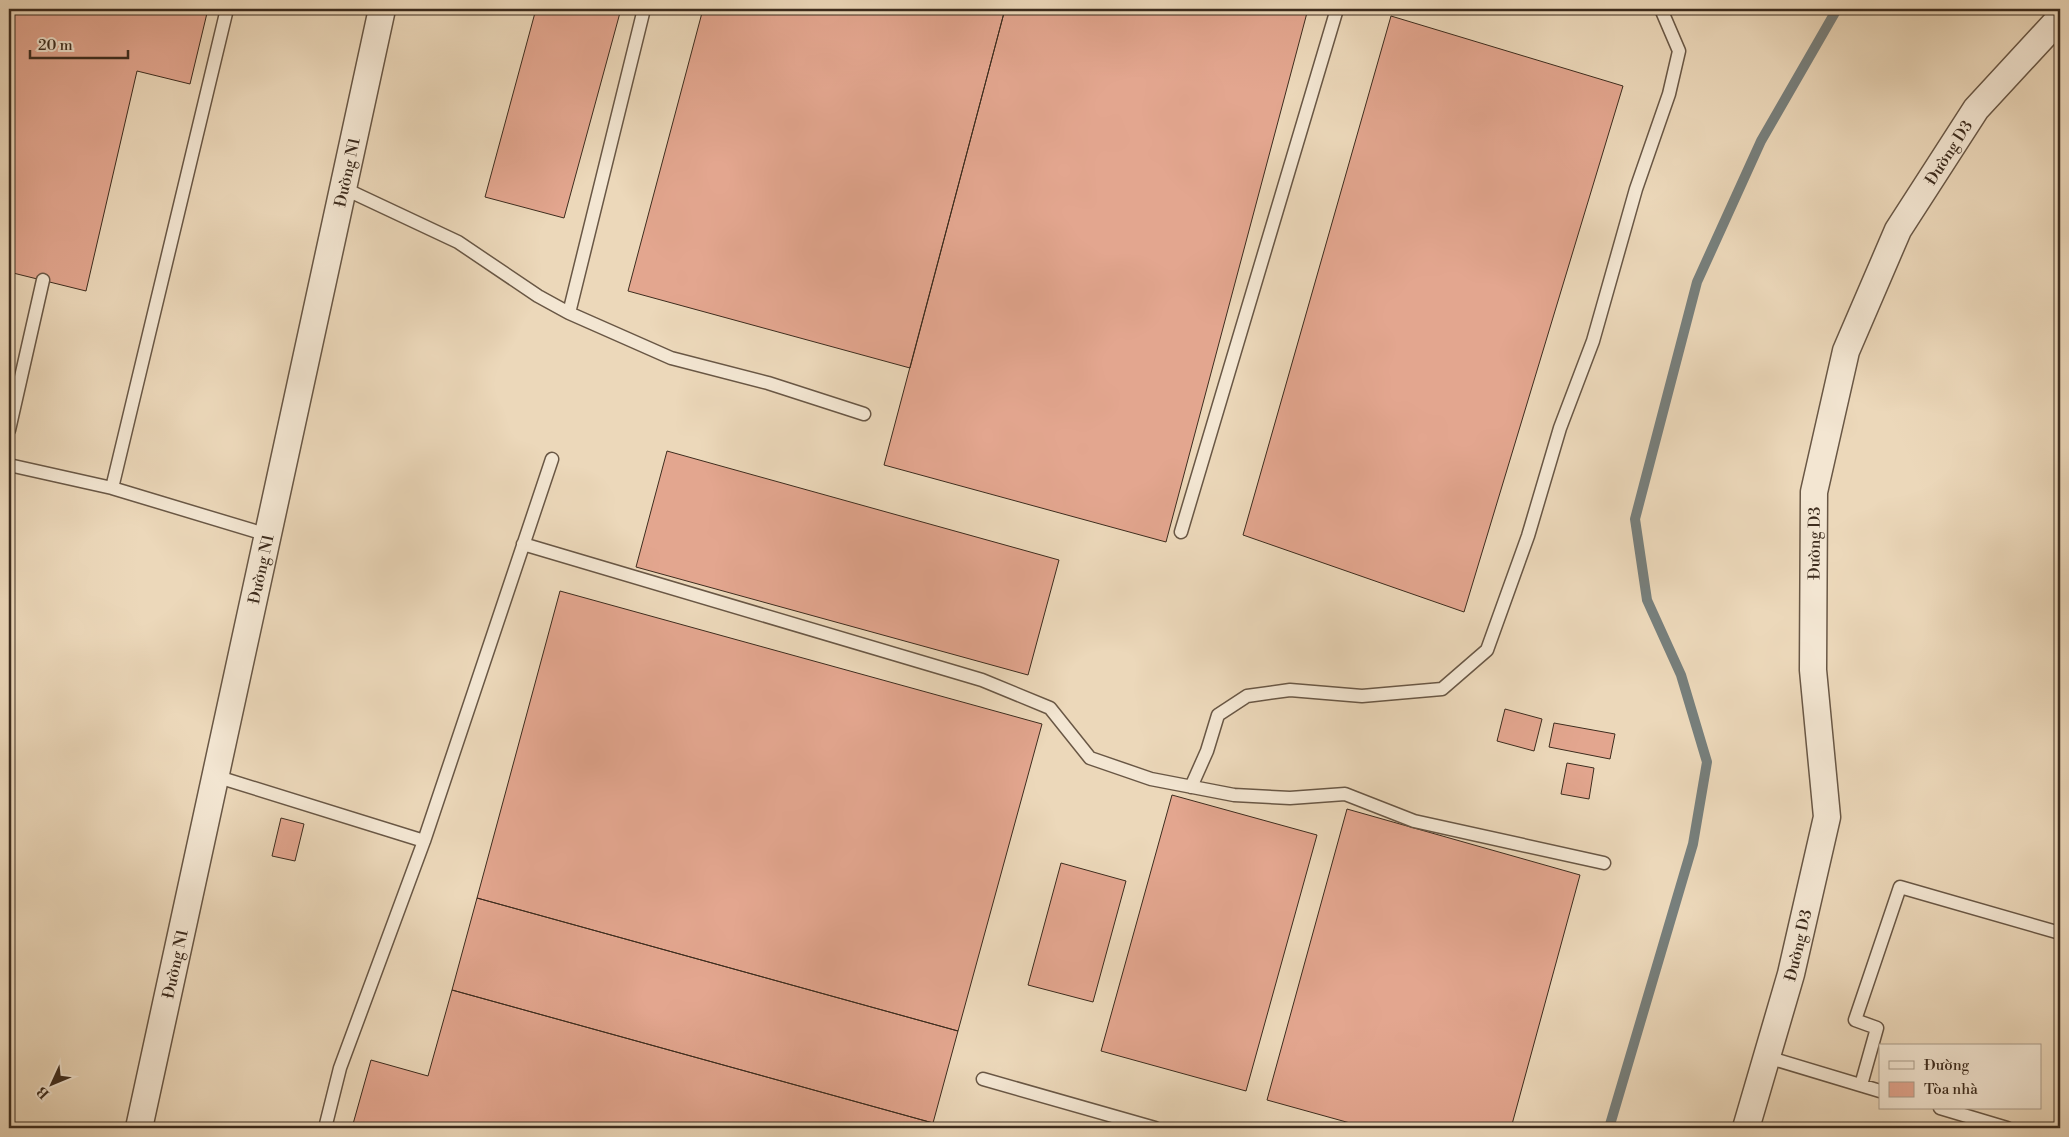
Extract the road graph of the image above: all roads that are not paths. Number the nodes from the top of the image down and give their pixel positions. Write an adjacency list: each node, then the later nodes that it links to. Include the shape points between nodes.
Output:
1 (227, 9): 14 (lane)
2 (382, 9): 7 (street, Đường N1)
3 (644, 9): 9 (lane)
4 (1337, 9): 15 (lane)
5 (1661, 9): 19 (lane, via 1679,51 1669,94 1636,189 1593,341 1560,428 1528,536 1487,650 1442,689 1362,696 1290,690 1247,696 1218,715)
6 (2060, 18): 23 (street, Đường D3, via 1976,109 1955,141 1898,230 1846,351 1814,492 1813,670 1827,817 1791,974)
7 (343, 188): 9 (lane, via 458,242 538,296); 16 (street, Đường N1)
8 (43, 280): 11 (lane)
9 (569, 312): 10 (lane, via 671,358 768,383)
10 (864, 414)
11 (9, 430)
12 (552, 459): 17 (lane)
13 (9, 465): 14 (lane)
14 (112, 488): 16 (lane)
15 (1181, 532)
16 (268, 535): 18 (street, Đường N1)
17 (523, 544): 19 (lane, via 982,680 1050,708 1090,758 1151,779); 20 (lane)
18 (216, 776): 20 (lane); 28 (street, Đường N1)
19 (1191, 787): 21 (lane, via 1234,795 1290,798 1345,794 1414,821)
20 (424, 841): 29 (lane, via 340,1068)
21 (1604, 863)
22 (2060, 933): 25 (lane, via 1900,887 1855,1020 1877,1028)
23 (1767, 1057): 25 (lane); 31 (street, Đường D3)
24 (983, 1079): 30 (lane)
25 (1862, 1085): 26 (lane)
26 (1879, 1090)
27 (1947, 1110): 32 (lane)
28 (139, 1128)
29 (325, 1128)
30 (1155, 1128)
31 (1746, 1128)
32 (2007, 1128)

